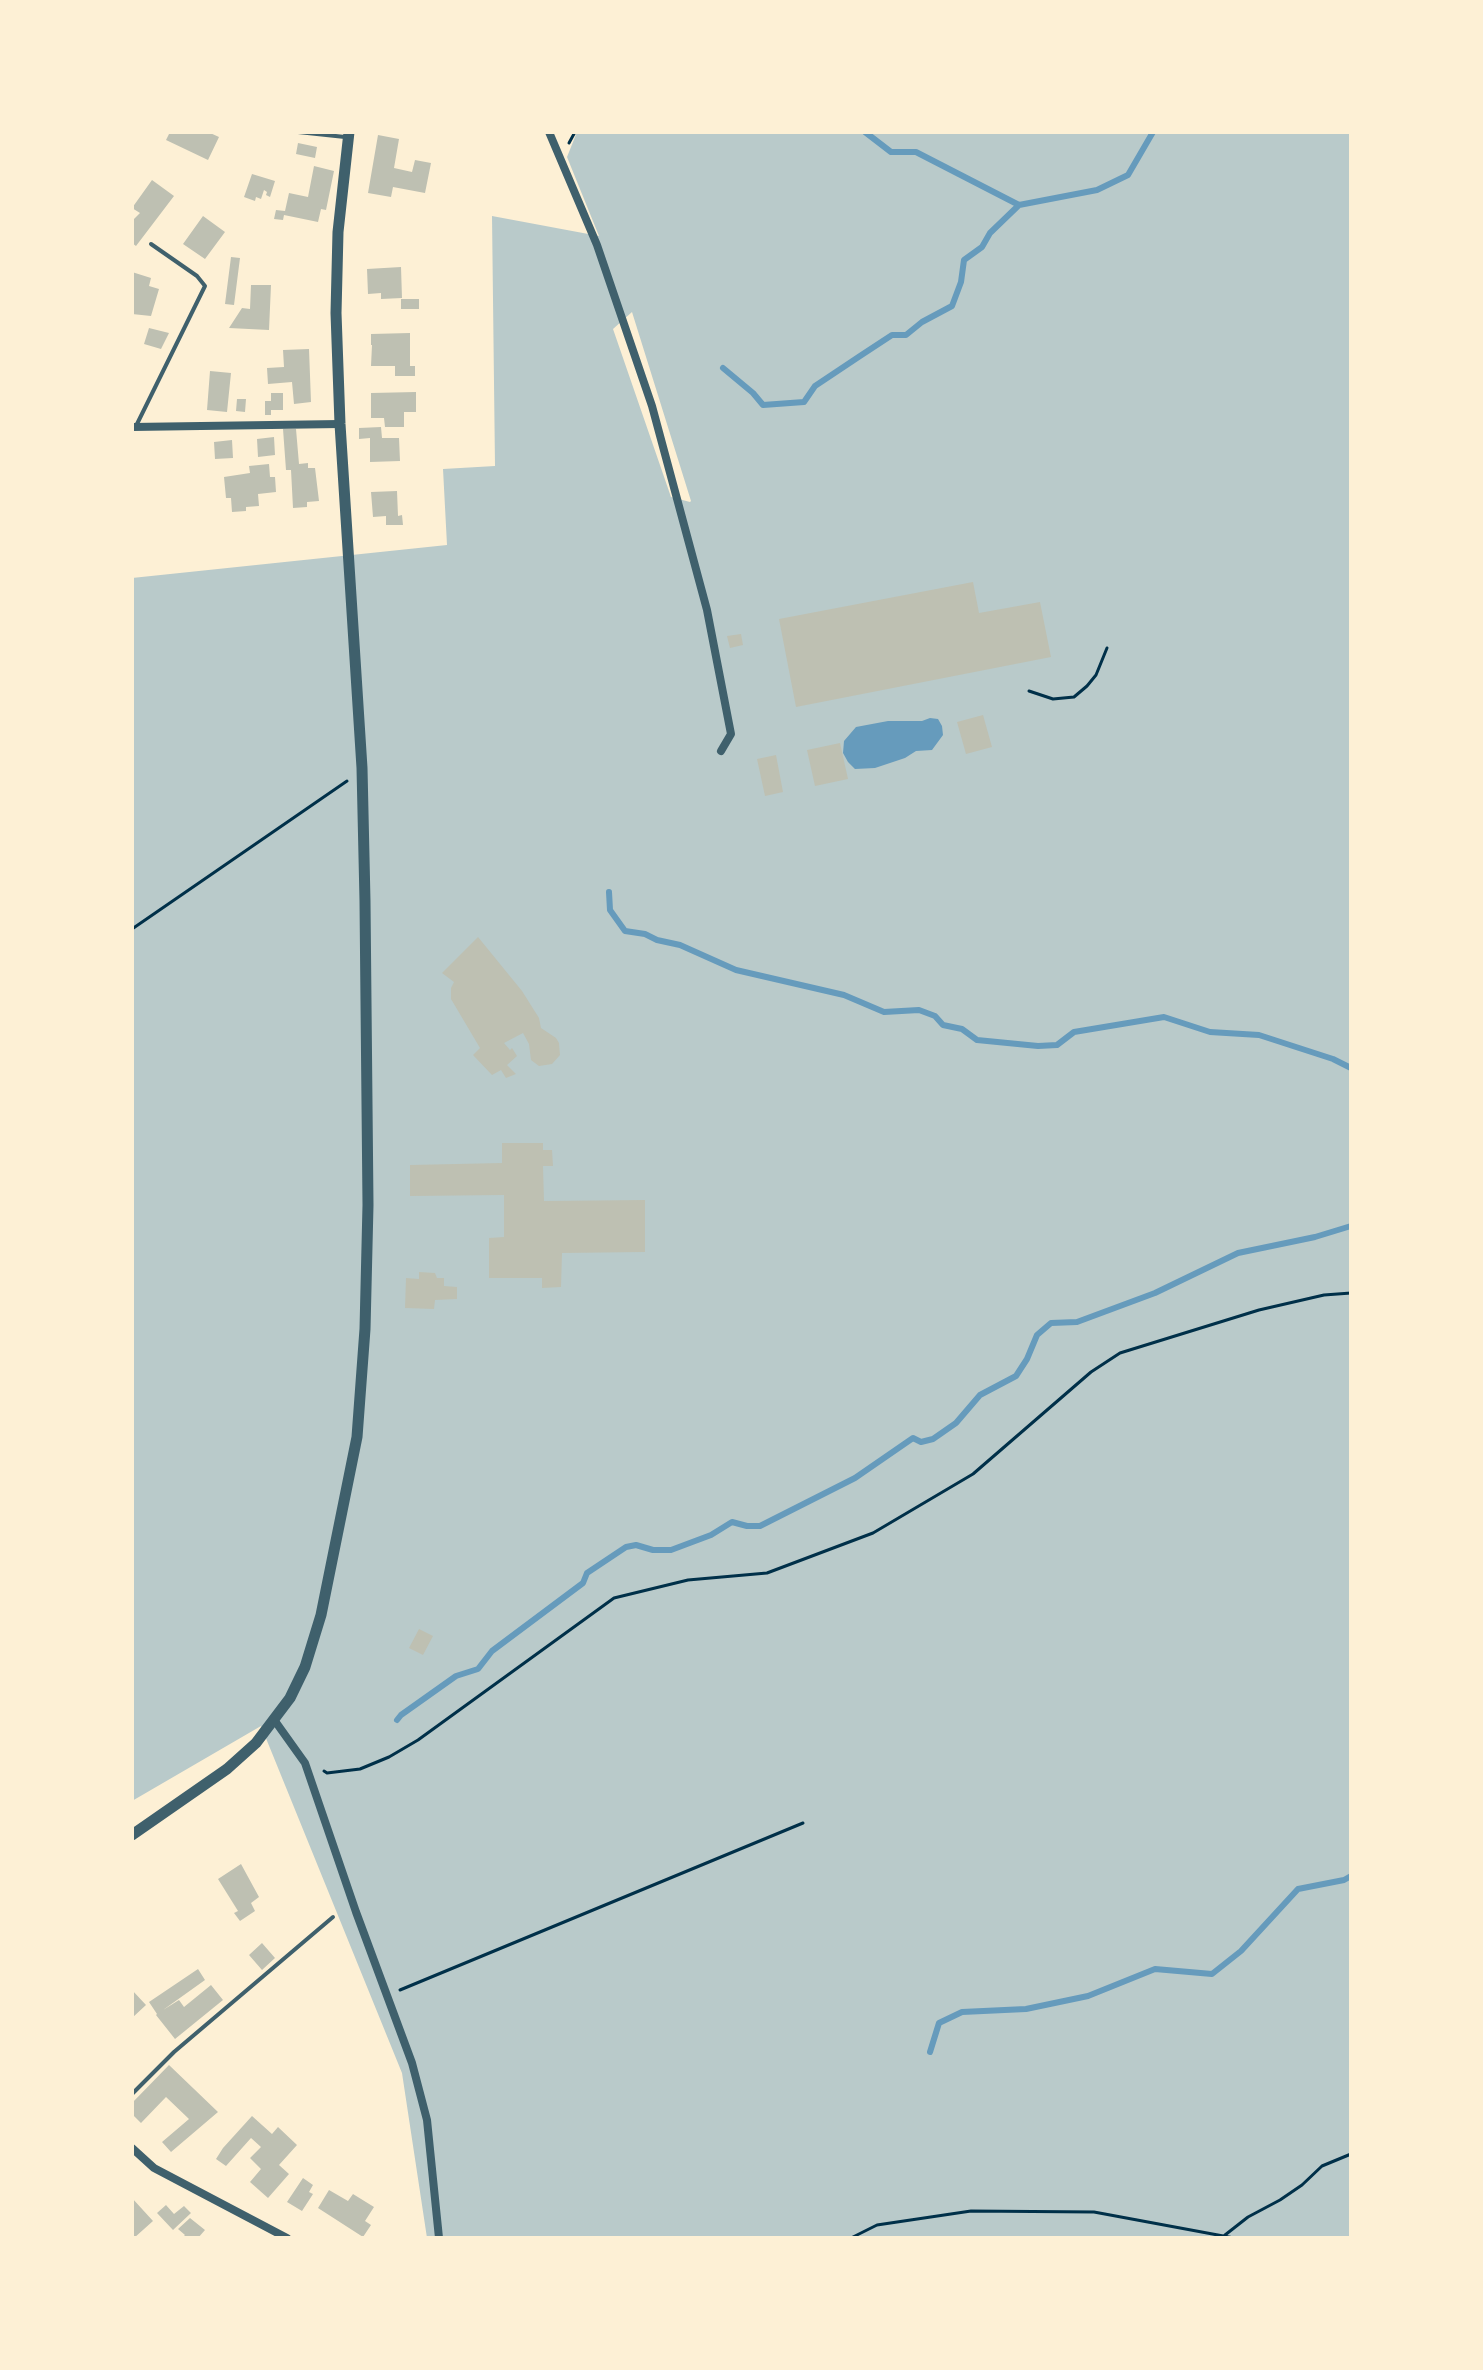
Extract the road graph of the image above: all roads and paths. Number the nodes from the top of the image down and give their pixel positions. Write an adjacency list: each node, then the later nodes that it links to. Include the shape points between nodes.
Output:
1 (298, 132): 3 (lane)
2 (549, 132): 9 (street, via 597,245 652,406 707,610 731,734)
3 (348, 135): 5 (street, via 337,246)
4 (151, 244): 6 (lane, via 205,286)
5 (340, 424): 6 (street); 10 (street)
6 (134, 427)
7 (1107, 648): 8 (path, via 1096,675 1074,697 1053,699)
8 (1029, 691)
9 (721, 751)
10 (362, 768): 11 (path); 13 (street, via 368,1205 357,1437 321,1615 305,1667)
11 (132, 929)
12 (1351, 1293): 14 (path, via 1259,1310 1120,1353 973,1474 873,1533 767,1573 688,1580 614,1598 389,1757 360,1769 327,1773)
13 (275, 1721): 14 (street); 16 (street, via 227,1769)
14 (305, 1763): 18 (street)
15 (803, 1823): 18 (path)
16 (132, 1835)
17 (333, 1917): 19 (lane)
18 (388, 1996): 24 (street, via 427,2120)
19 (132, 2094)
20 (132, 2148): 23 (street, via 154,2168)
21 (1351, 2154): 22 (path, via 1322,2166)
22 (1225, 2235): 25 (path, via 1094,2212 971,2211 877,2225); 26 (path)
23 (287, 2238)
24 (439, 2238)
25 (851, 2238)
26 (1234, 2238)

